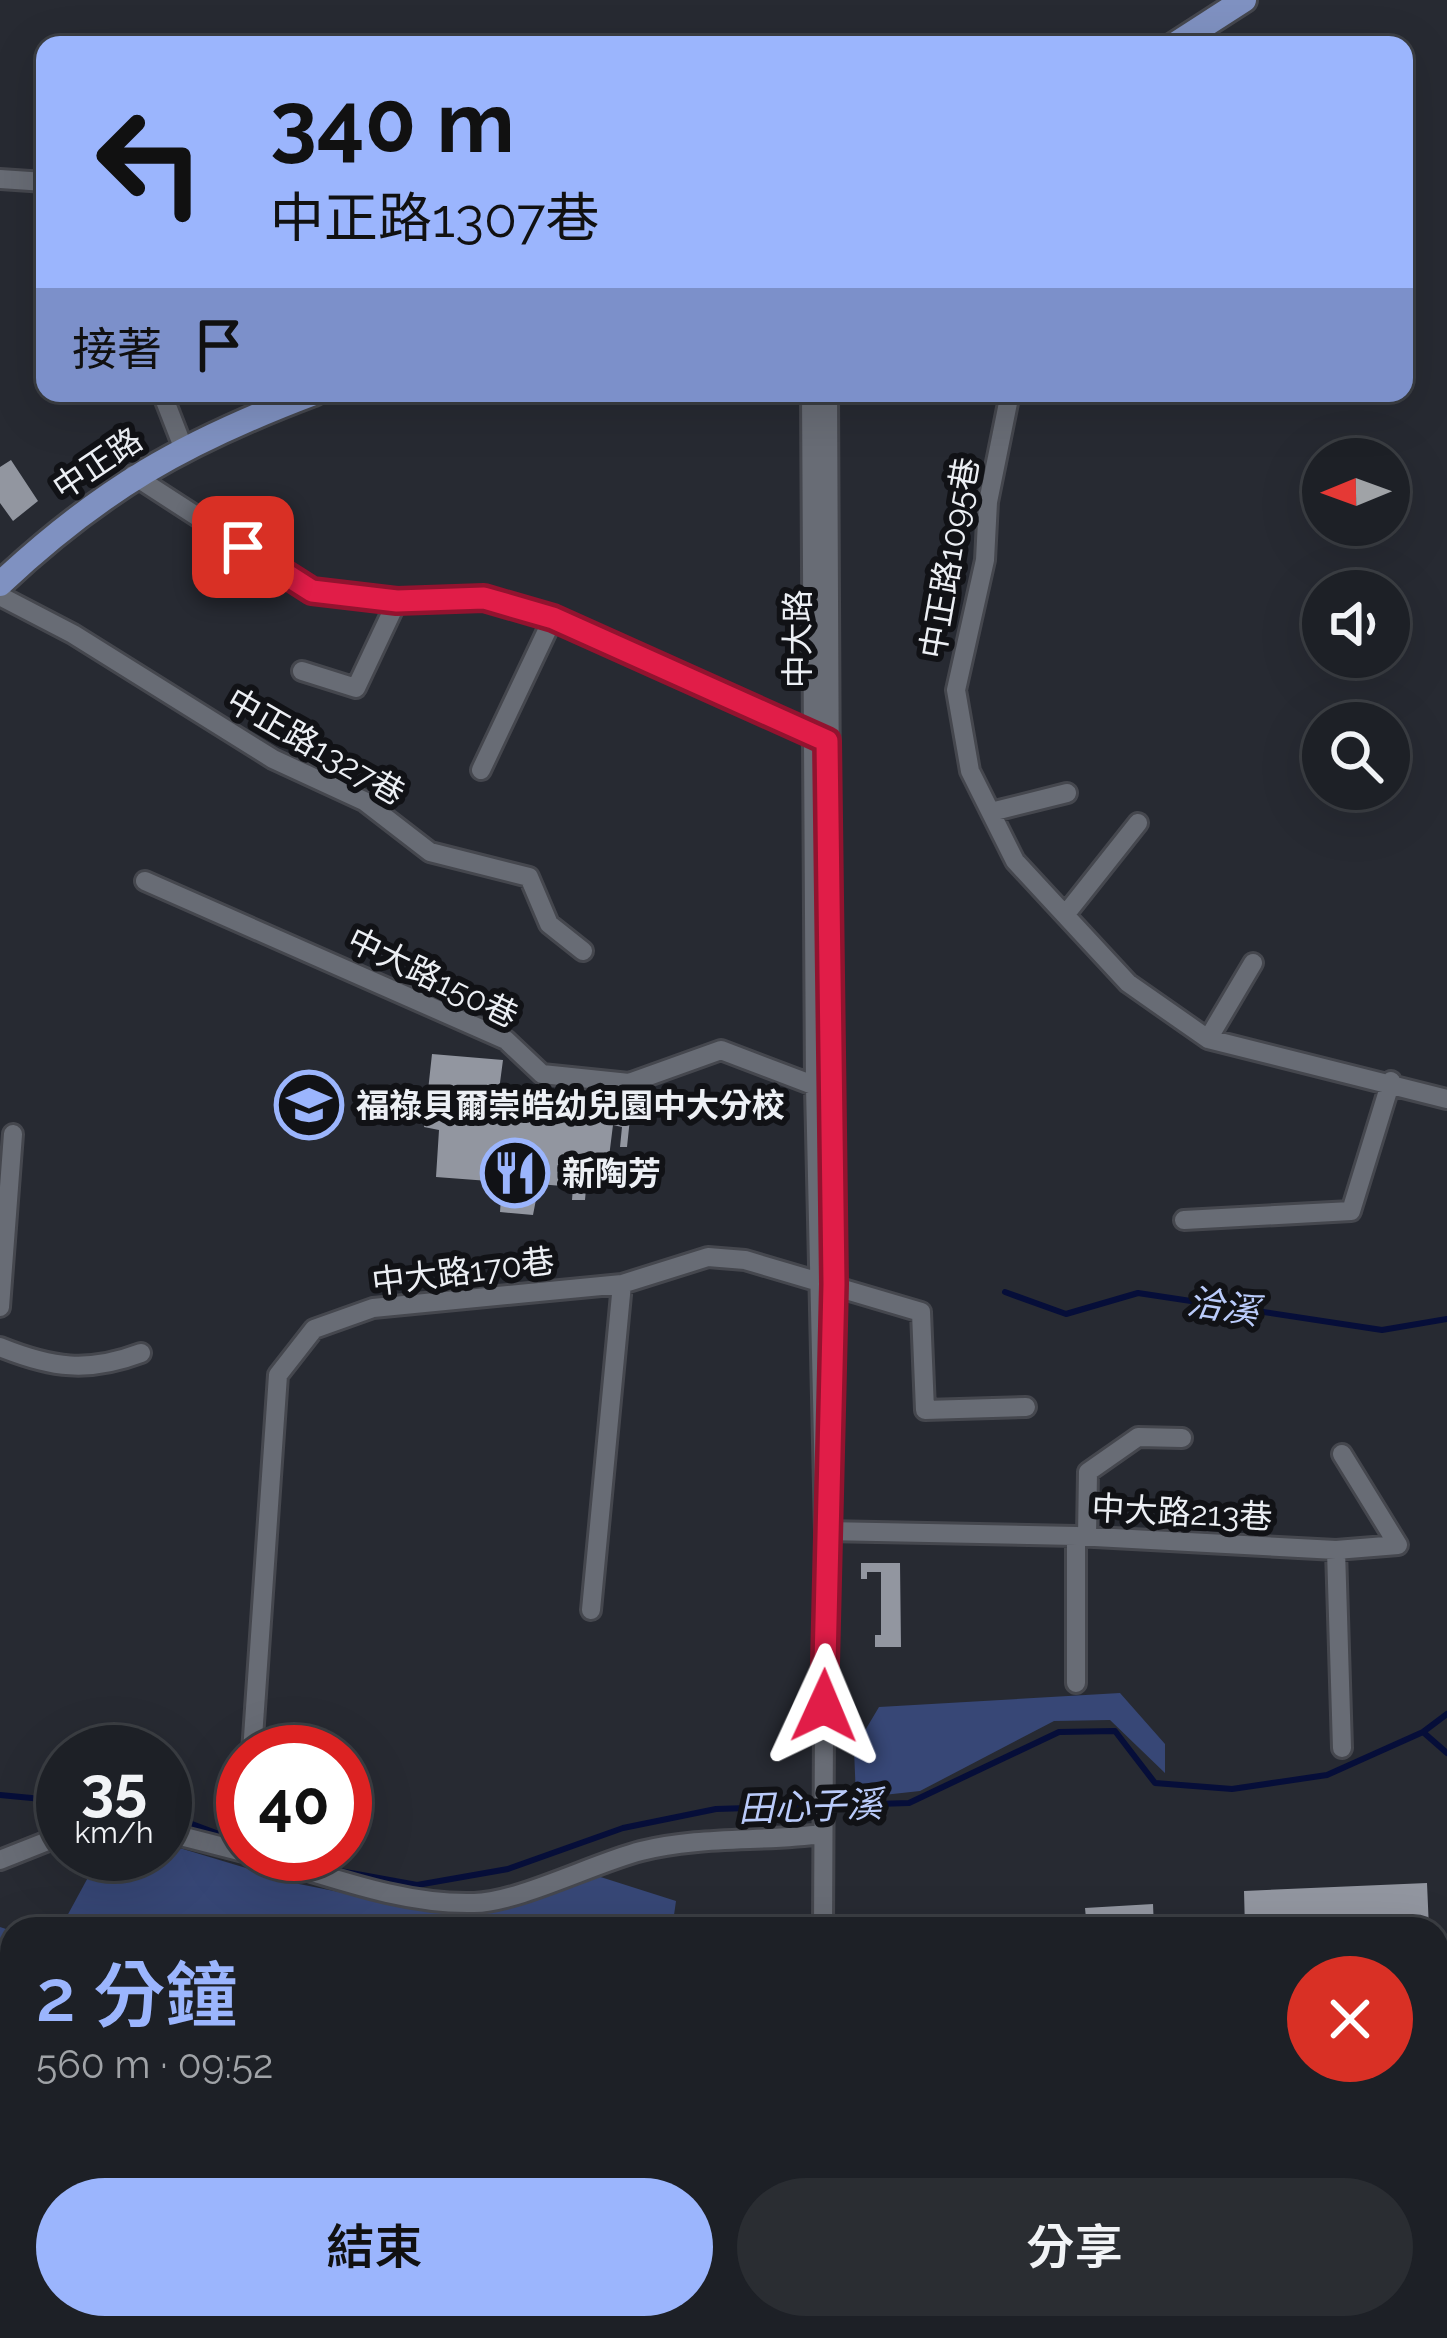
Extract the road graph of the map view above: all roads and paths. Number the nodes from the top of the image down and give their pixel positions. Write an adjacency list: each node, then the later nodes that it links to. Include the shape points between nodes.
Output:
1 (1244, 0): 2 (main road)
2 (1188, 36)
3 (0, 179): 4 (street)
4 (36, 181)
5 (165, 402): 10 (street)
6 (292, 402): 10 (main road, 中正路)
7 (811, 402): 17 (street)
8 (828, 402): 17 (street, 中大路)
9 (1008, 402): 20 (street, 中正路1095巷, via 956,690 970,771)
10 (182, 447): 11 (main road, 中正路)
11 (133, 475): 12 (main road, 中正路, via 66,522); 14 (street, via 312,591)
12 (0, 584)
13 (0, 596): 24 (street, 中正路1327巷, via 273,759 364,801 430,852 530,877 549,924)
14 (397, 601): 15 (street, via 484,598); 16 (street, via 356,688)
15 (553, 618): 17 (street); 18 (street)
16 (302, 671)
17 (820, 740): 28 (street)
18 (481, 770)
19 (1067, 794): 20 (street)
20 (991, 812): 23 (street, 中正路1095巷, via 1015,861)
21 (1138, 823): 23 (street)
22 (145, 881): 28 (street, 中大路150巷, via 506,1040 542,1074 629,1083 721,1050)
23 (1065, 914): 26 (street, 中正路1095巷, via 1128,983)
24 (583, 951)
25 (1253, 963): 26 (street)
26 (1208, 1039): 27 (street, 中正路1095巷)
27 (1390, 1081): 29 (street, 中正路1095巷); 31 (street, via 1351,1211)
28 (823, 1088): 32 (street)
29 (1447, 1099)
30 (13, 1134): 34 (street)
31 (1184, 1220)
32 (826, 1283): 33 (street, 中大路170巷, via 708,1257); 37 (street, 中大路170巷, via 921,1312 926,1410); 40 (street)
33 (622, 1284): 43 (street); 45 (street, 中大路170巷, via 373,1308 314,1329 289,1356 278,1375)
34 (0, 1307)
35 (0, 1347): 36 (street, via 46,1366 100,1369)
36 (141, 1353)
37 (1026, 1407)
38 (1182, 1438): 41 (street, via 1138,1437 1088,1472)
39 (1342, 1454): 42 (street, 中大路213巷, via 1398,1544)
40 (825, 1531): 41 (street, 中大路213巷); 47 (street)
41 (1082, 1536): 42 (street, 中大路213巷); 44 (street)
42 (1336, 1550): 46 (street)
43 (591, 1610)
44 (1076, 1683)
45 (254, 1725)
46 (1342, 1748)
47 (823, 1829): 50 (street, via 641,1851 480,1904 412,1899); 51 (street)
48 (36, 1846): 49 (street)
49 (0, 1860)
50 (347, 1881)
51 (823, 1917)

